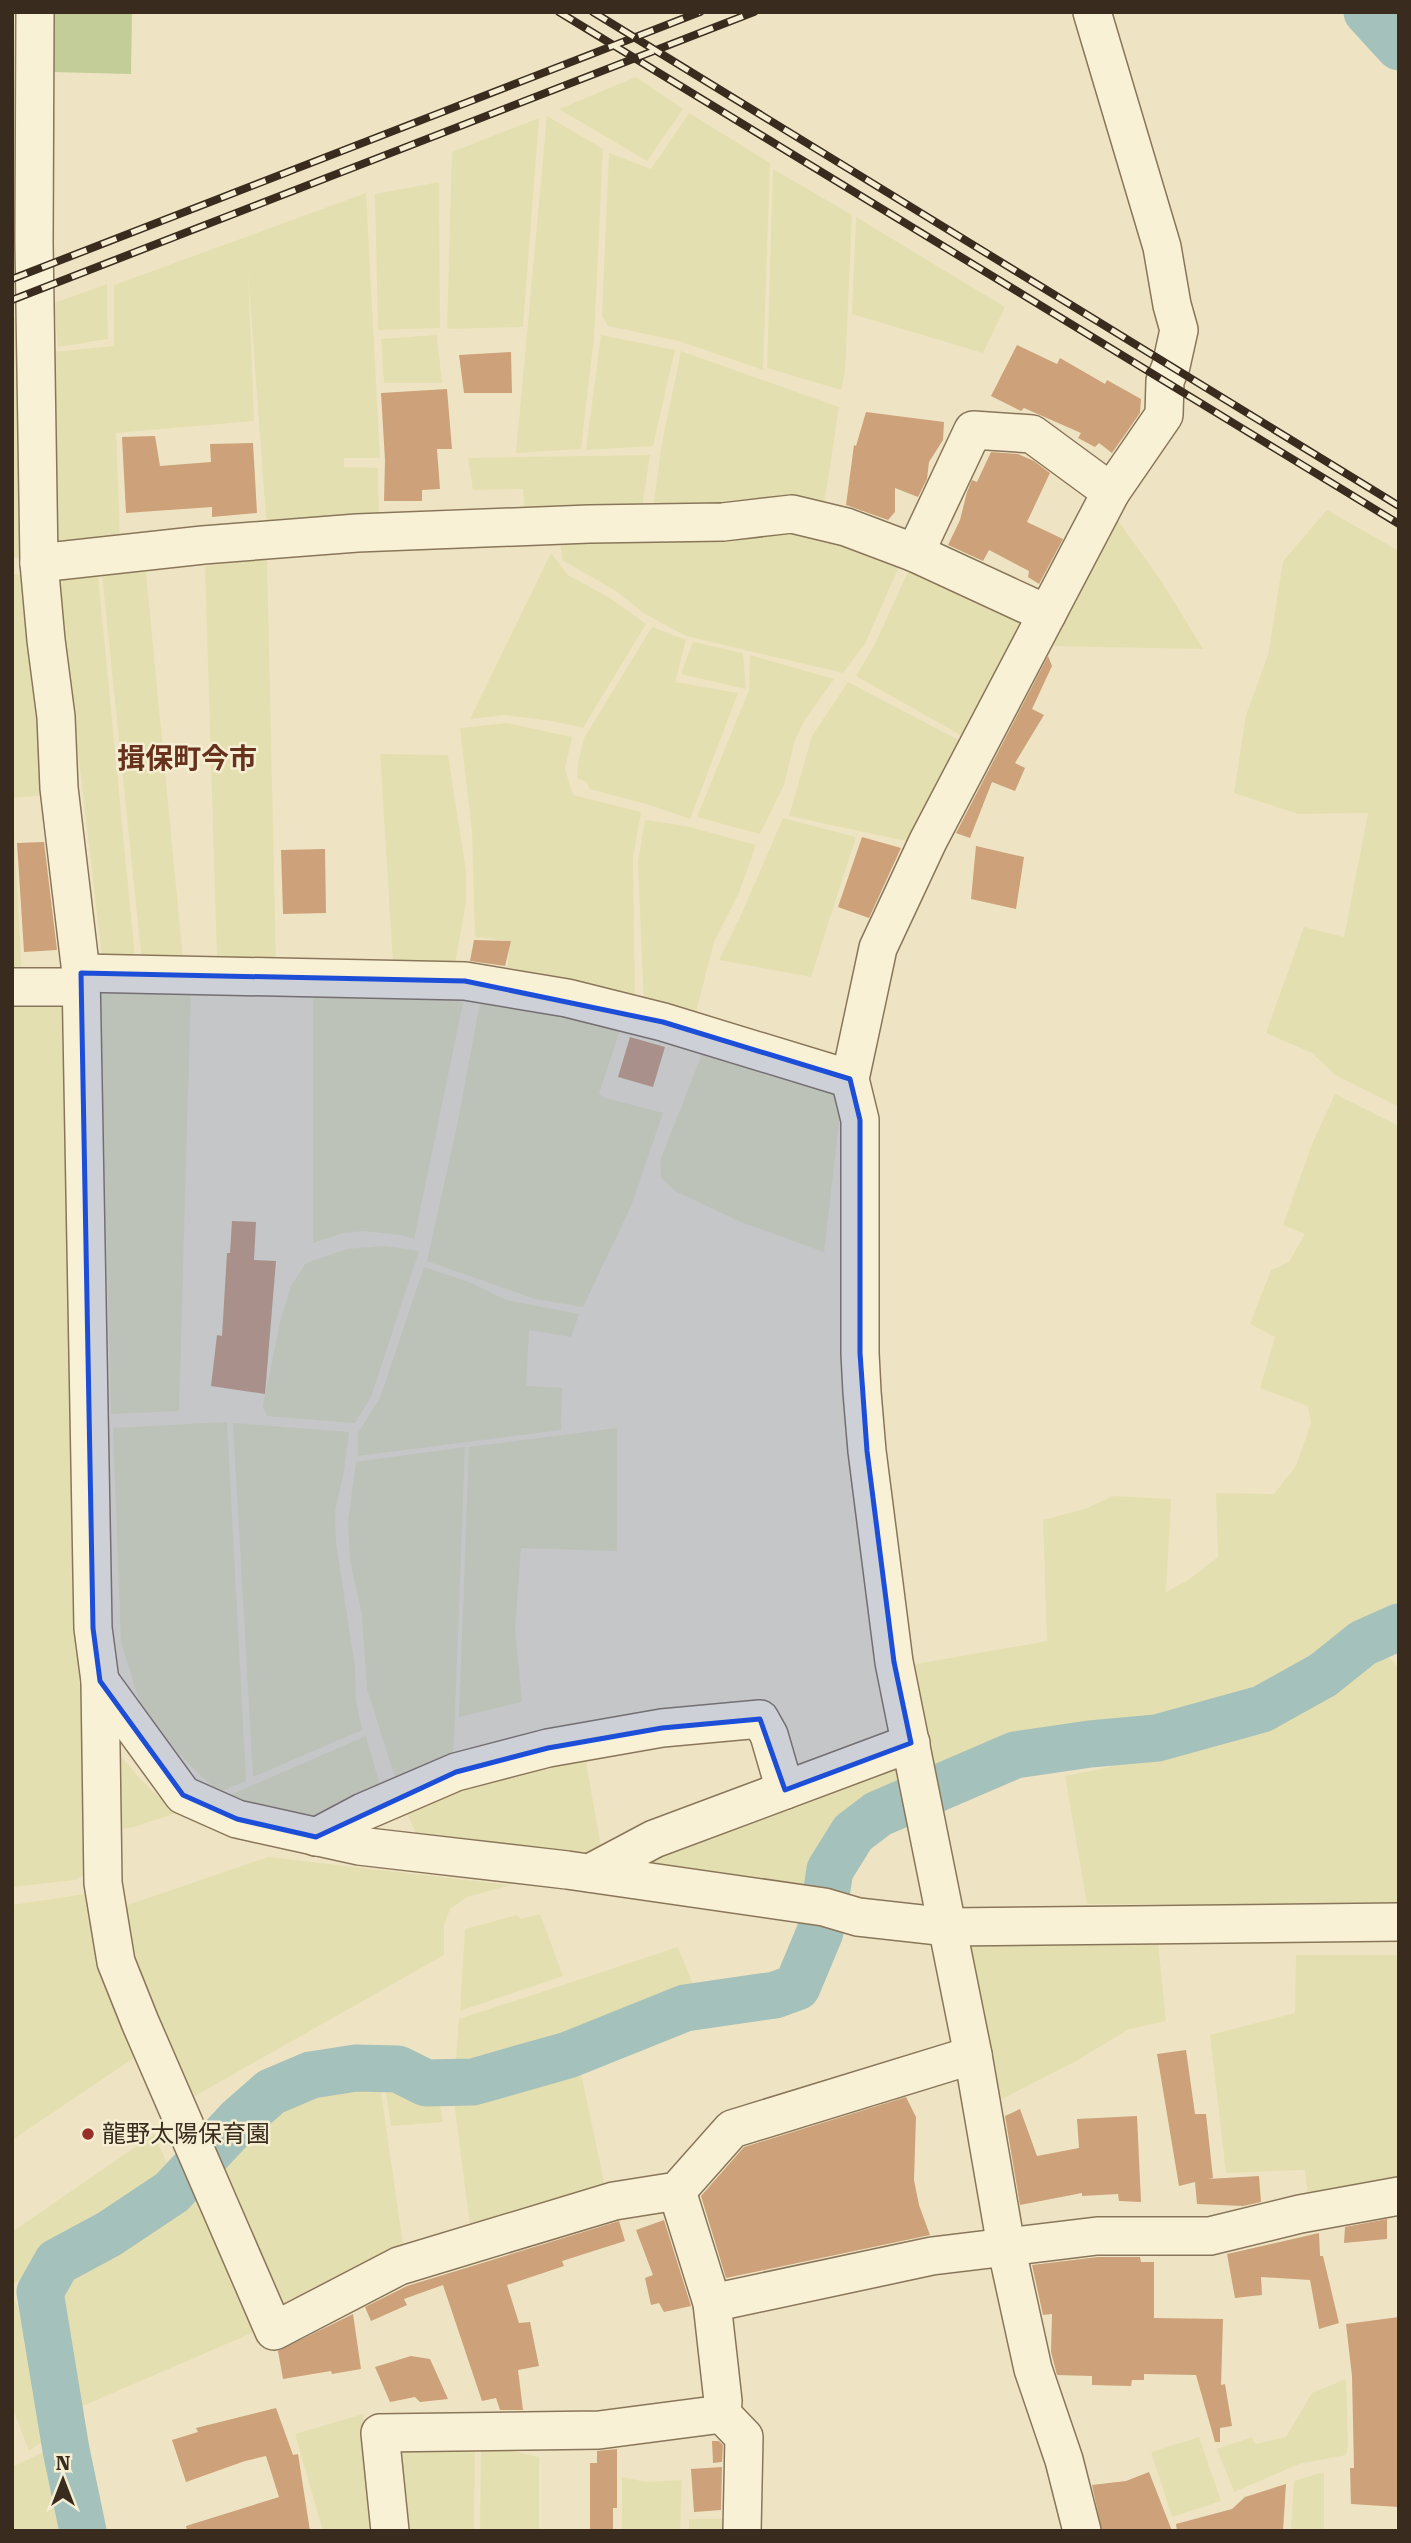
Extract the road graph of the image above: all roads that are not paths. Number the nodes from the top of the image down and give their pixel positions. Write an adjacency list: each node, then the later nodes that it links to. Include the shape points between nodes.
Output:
1 (35, 12): 3 (street)
2 (1092, 12): 4 (street, via 1162,247 1179,330 1165,381 1164,415)
3 (23, 246): 6 (street)
4 (1111, 492): 5 (street, via 1032,434 973,430); 7 (street)
5 (915, 553): 6 (street, via 846,527 792,514 723,522 357,533); 7 (street)
6 (39, 563): 8 (street)
7 (1047, 614): 10 (street, via 878,947)
8 (81, 980): 9 (street); 10 (street, via 465,981 567,998 663,1022); 11 (street, via 93,1628)
9 (12, 987)
10 (850, 1079): 12 (street, via 860,1120 860,1353 867,1451 894,1662)
11 (100, 1681): 14 (street, via 183,1795 237,1819); 19 (street, via 103,1883 116,1962 274,2331 399,2266 614,2201)
12 (911, 1743): 13 (street); 17 (street)
13 (785, 1790): 14 (street, via 760,1719 662,1728 548,1748 456,1772); 15 (street, via 654,1839)
14 (316, 1837): 15 (street)
15 (590, 1873): 17 (street, via 824,1907 858,1917)
16 (1399, 1922): 17 (street)
17 (948, 1927): 18 (street)
18 (973, 2055): 19 (street, via 732,2129); 21 (street)
19 (677, 2191): 22 (street)
20 (1399, 2196): 21 (street, via 1210,2236 1097,2236)
21 (1006, 2246): 22 (street, via 932,2256); 26 (street, via 1033,2369)
22 (712, 2303): 23 (street)
23 (722, 2414): 24 (street, via 599,2430 380,2433); 25 (street, via 744,2437)
24 (390, 2531)
25 (742, 2531)
26 (1082, 2531)

